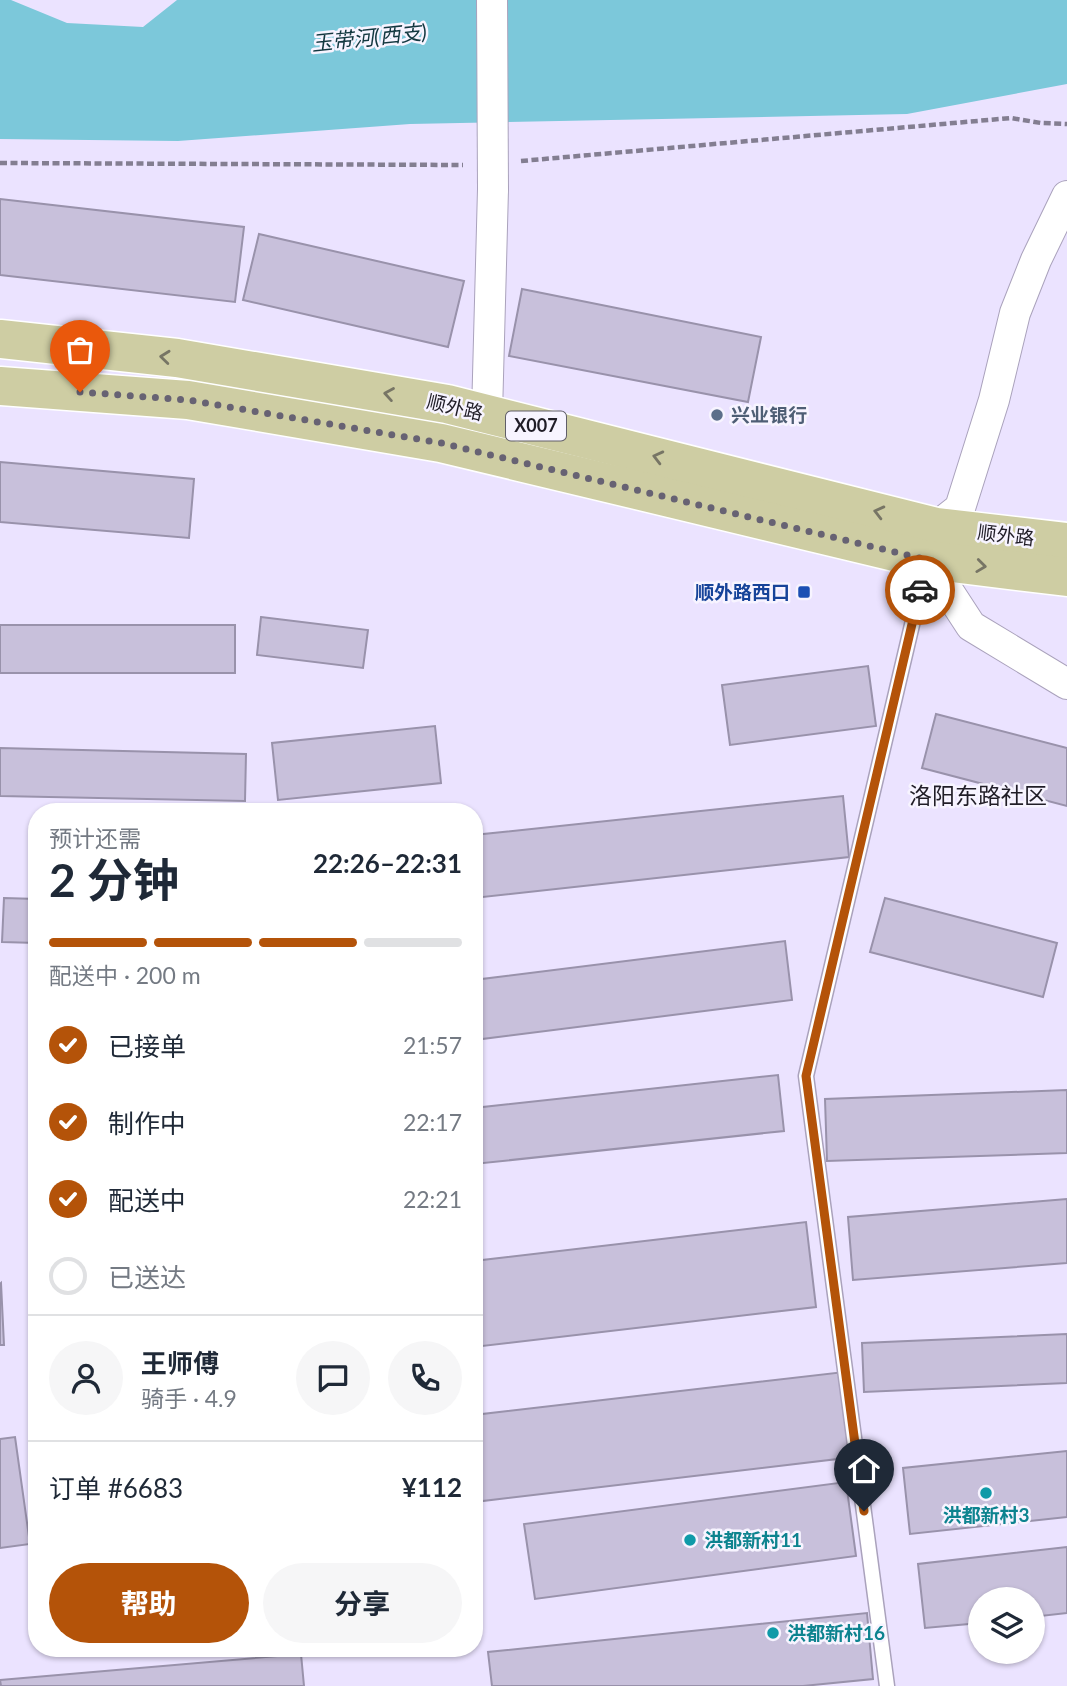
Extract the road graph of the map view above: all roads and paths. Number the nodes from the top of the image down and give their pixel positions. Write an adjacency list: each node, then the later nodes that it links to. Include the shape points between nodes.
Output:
1 (492, 0): 9 (street, bridge, via 494,189)
2 (1067, 124): 3 (path, via 1011,118)
3 (514, 161)
4 (0, 163): 5 (path)
5 (467, 165)
6 (1067, 196): 11 (street, via 1015,313 960,508)
7 (0, 339): 9 (main road, 顺外路 / X007, one-way to 7, via 202,362)
8 (0, 386): 11 (main road, 顺外路, via 188,400 441,443)
9 (487, 414): 11 (main road, 顺外路 / X007, one-way to 9)
10 (1067, 542): 11 (main road, 顺外路 / X007)
11 (932, 543): 12 (main road, 顺外路, one-way to 12); 13 (street, via 971,626); 14 (lane, via 806,1076)
12 (1067, 577)
13 (1067, 684)
14 (887, 1686)

